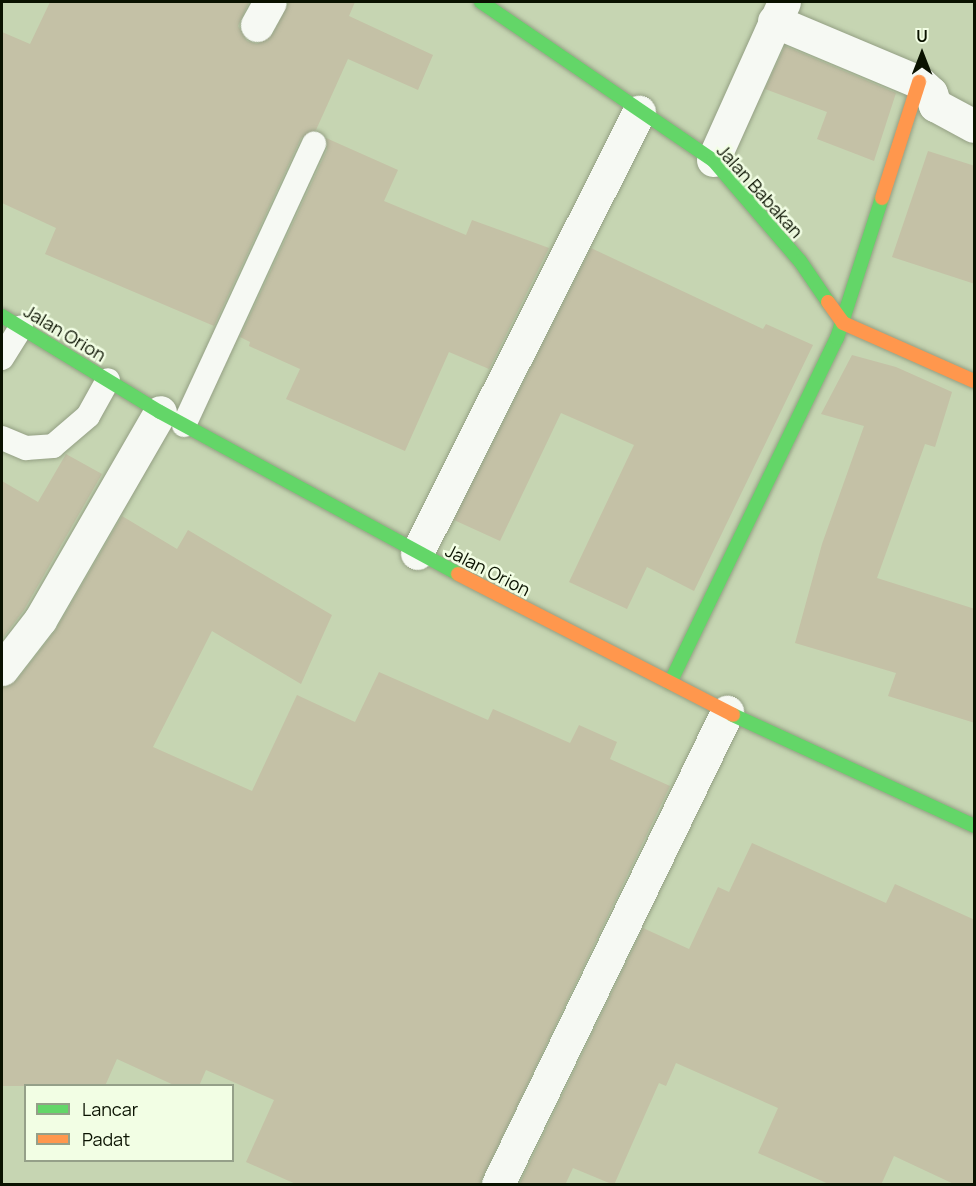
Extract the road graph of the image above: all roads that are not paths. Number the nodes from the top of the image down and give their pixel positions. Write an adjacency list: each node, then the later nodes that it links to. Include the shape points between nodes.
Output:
1 (481, 2): 4 (main road, Jalan Babakan)
2 (779, 11): 3 (street); 7 (street)
3 (919, 82): 5 (street, via 931,93 935,105); 9 (main road, via 851,286)
4 (632, 123): 7 (main road, Jalan Babakan); 15 (street)
5 (975, 126)
6 (314, 144): 13 (lane)
7 (713, 160): 9 (main road, Jalan Babakan, via 800,261)
8 (11, 321): 10 (lane); 11 (main road, Jalan Orion)
9 (843, 323): 12 (main road); 17 (main road)
10 (2, 358)
11 (108, 380): 13 (main road, Jalan Orion); 14 (lane, via 88,416 53,446 26,448)
12 (975, 381)
13 (172, 418): 15 (main road, Jalan Orion); 16 (street, via 40,620)
14 (2, 438)
15 (417, 553): 17 (main road, Jalan Orion)
16 (2, 669)
17 (670, 683): 18 (main road, Jalan Orion)
18 (727, 712): 19 (main road, Jalan Orion); 20 (street)
19 (975, 826)
20 (498, 1185)

